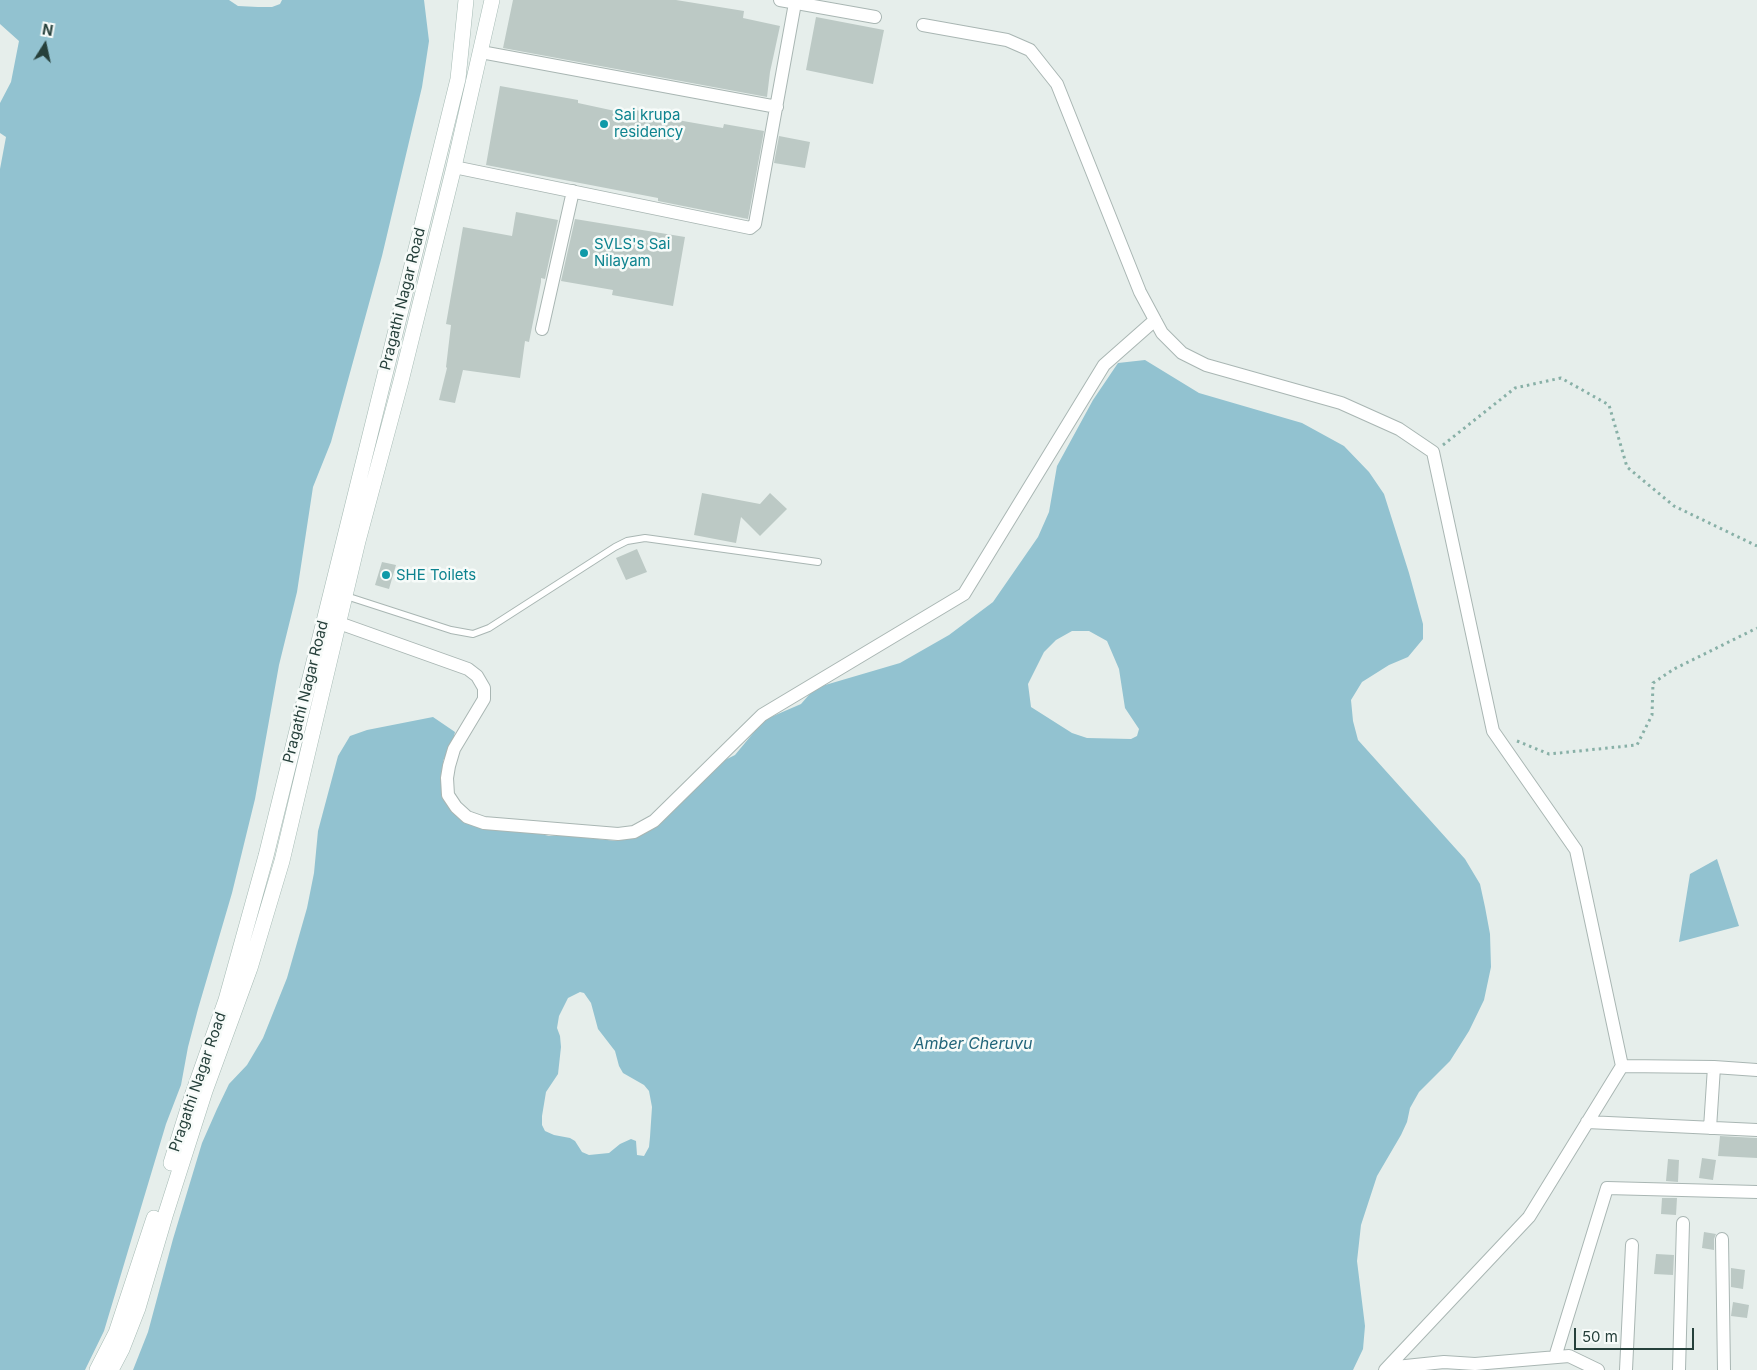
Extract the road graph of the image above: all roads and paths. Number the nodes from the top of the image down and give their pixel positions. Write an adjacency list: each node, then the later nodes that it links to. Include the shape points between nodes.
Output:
1 (466, 0): 31 (main road, Pragathi Nagar Road, via 458,79 266,856 226,1000 116,1333)
2 (492, 0): 7 (main road, Pragathi Nagar Road)
3 (780, 0): 4 (street)
4 (795, 2): 5 (street); 8 (street)
5 (875, 17)
6 (923, 25): 11 (street, via 1015,43 1030,50 1057,84 1140,292)
7 (481, 52): 8 (street); 9 (main road, Pragathi Nagar Road)
8 (777, 107): 10 (street, via 755,224 750,228)
9 (454, 166): 10 (street); 16 (main road, Pragathi Nagar Road)
10 (573, 191): 12 (street)
11 (1155, 320): 13 (street, via 1162,333 1182,353 1206,365 1341,403 1399,429); 17 (street, via 1104,365 964,594 762,715 654,821 634,832 618,834 484,823 467,817 448,795 447,778 454,750 484,699 484,688 477,676 468,669)
12 (542, 329)
13 (1433, 452): 14 (path, via 1515,388 1561,378 1609,405 1627,466 1633,472 1674,506); 19 (street)
14 (1757, 546)
15 (818, 562): 16 (lane, via 645,538 627,541 489,628 473,634)
16 (346, 596): 17 (main road, Pragathi Nagar Road)
17 (340, 623): 32 (main road, Pragathi Nagar Road, via 282,861 250,968 205,1091 138,1308)
18 (1757, 628): 19 (path, via 1674,669 1653,683 1652,715 1637,745 1549,754)
19 (1493, 731): 20 (street, via 1576,850)
20 (1622, 1066): 21 (street); 23 (street)
21 (1714, 1067): 22 (street); 24 (street)
22 (1757, 1070)
23 (1587, 1122): 24 (street); 33 (street, via 1529,1217)
24 (1710, 1128): 25 (street)
25 (1757, 1130)
26 (1757, 1192): 30 (street, via 1607,1188)
27 (1683, 1223): 37 (street)
28 (1722, 1239): 38 (street)
29 (1632, 1245): 36 (street)
30 (1555, 1357): 34 (street, via 1475,1364 1444,1362); 35 (street, via 1569,1356)
31 (97, 1370)
32 (111, 1370)
33 (1385, 1370)
34 (1391, 1370)
35 (1598, 1370)
36 (1626, 1370)
37 (1679, 1370)
38 (1724, 1370)

